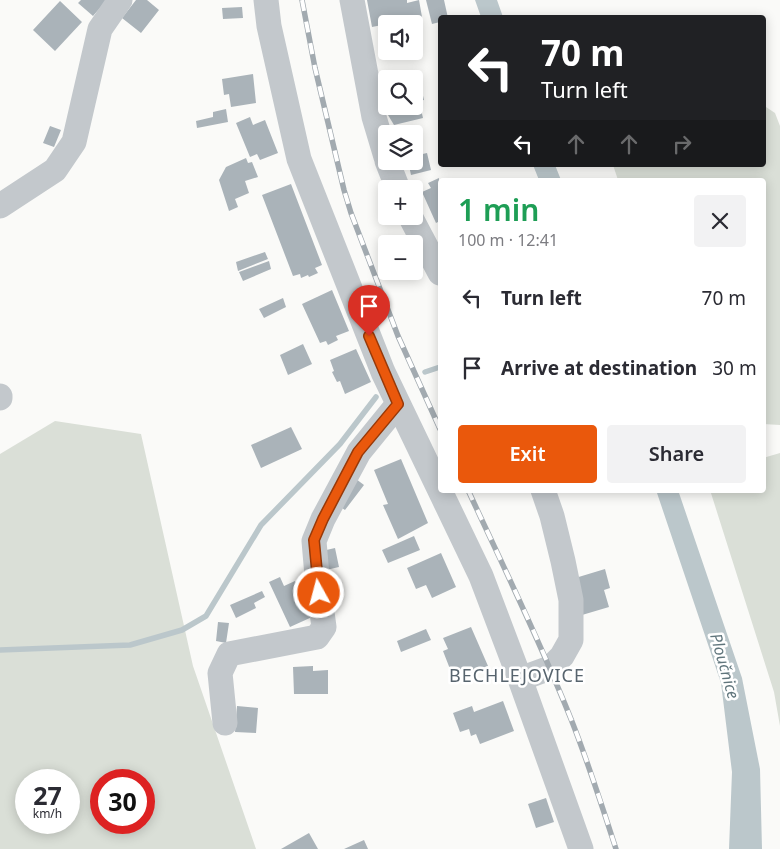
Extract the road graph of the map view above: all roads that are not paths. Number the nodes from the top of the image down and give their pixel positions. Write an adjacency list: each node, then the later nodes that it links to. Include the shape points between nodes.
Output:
1 (120, 0): 5 (street, via 100,29 74,142 55,170)
2 (266, 0): 8 (street, via 299,159)
3 (352, 0): 4 (street)
4 (378, 130)
5 (0, 206)
6 (415, 225): 7 (street)
7 (438, 269)
8 (398, 404): 9 (street); 13 (street, via 358,452 314,540 324,627 317,637 229,654 220,673)
9 (438, 487)
10 (441, 493): 12 (street, via 481,576)
11 (544, 493): 12 (street, via 563,561 570,600 571,640 550,668)
12 (520, 679): 14 (street)
13 (225, 723)
14 (581, 849)

